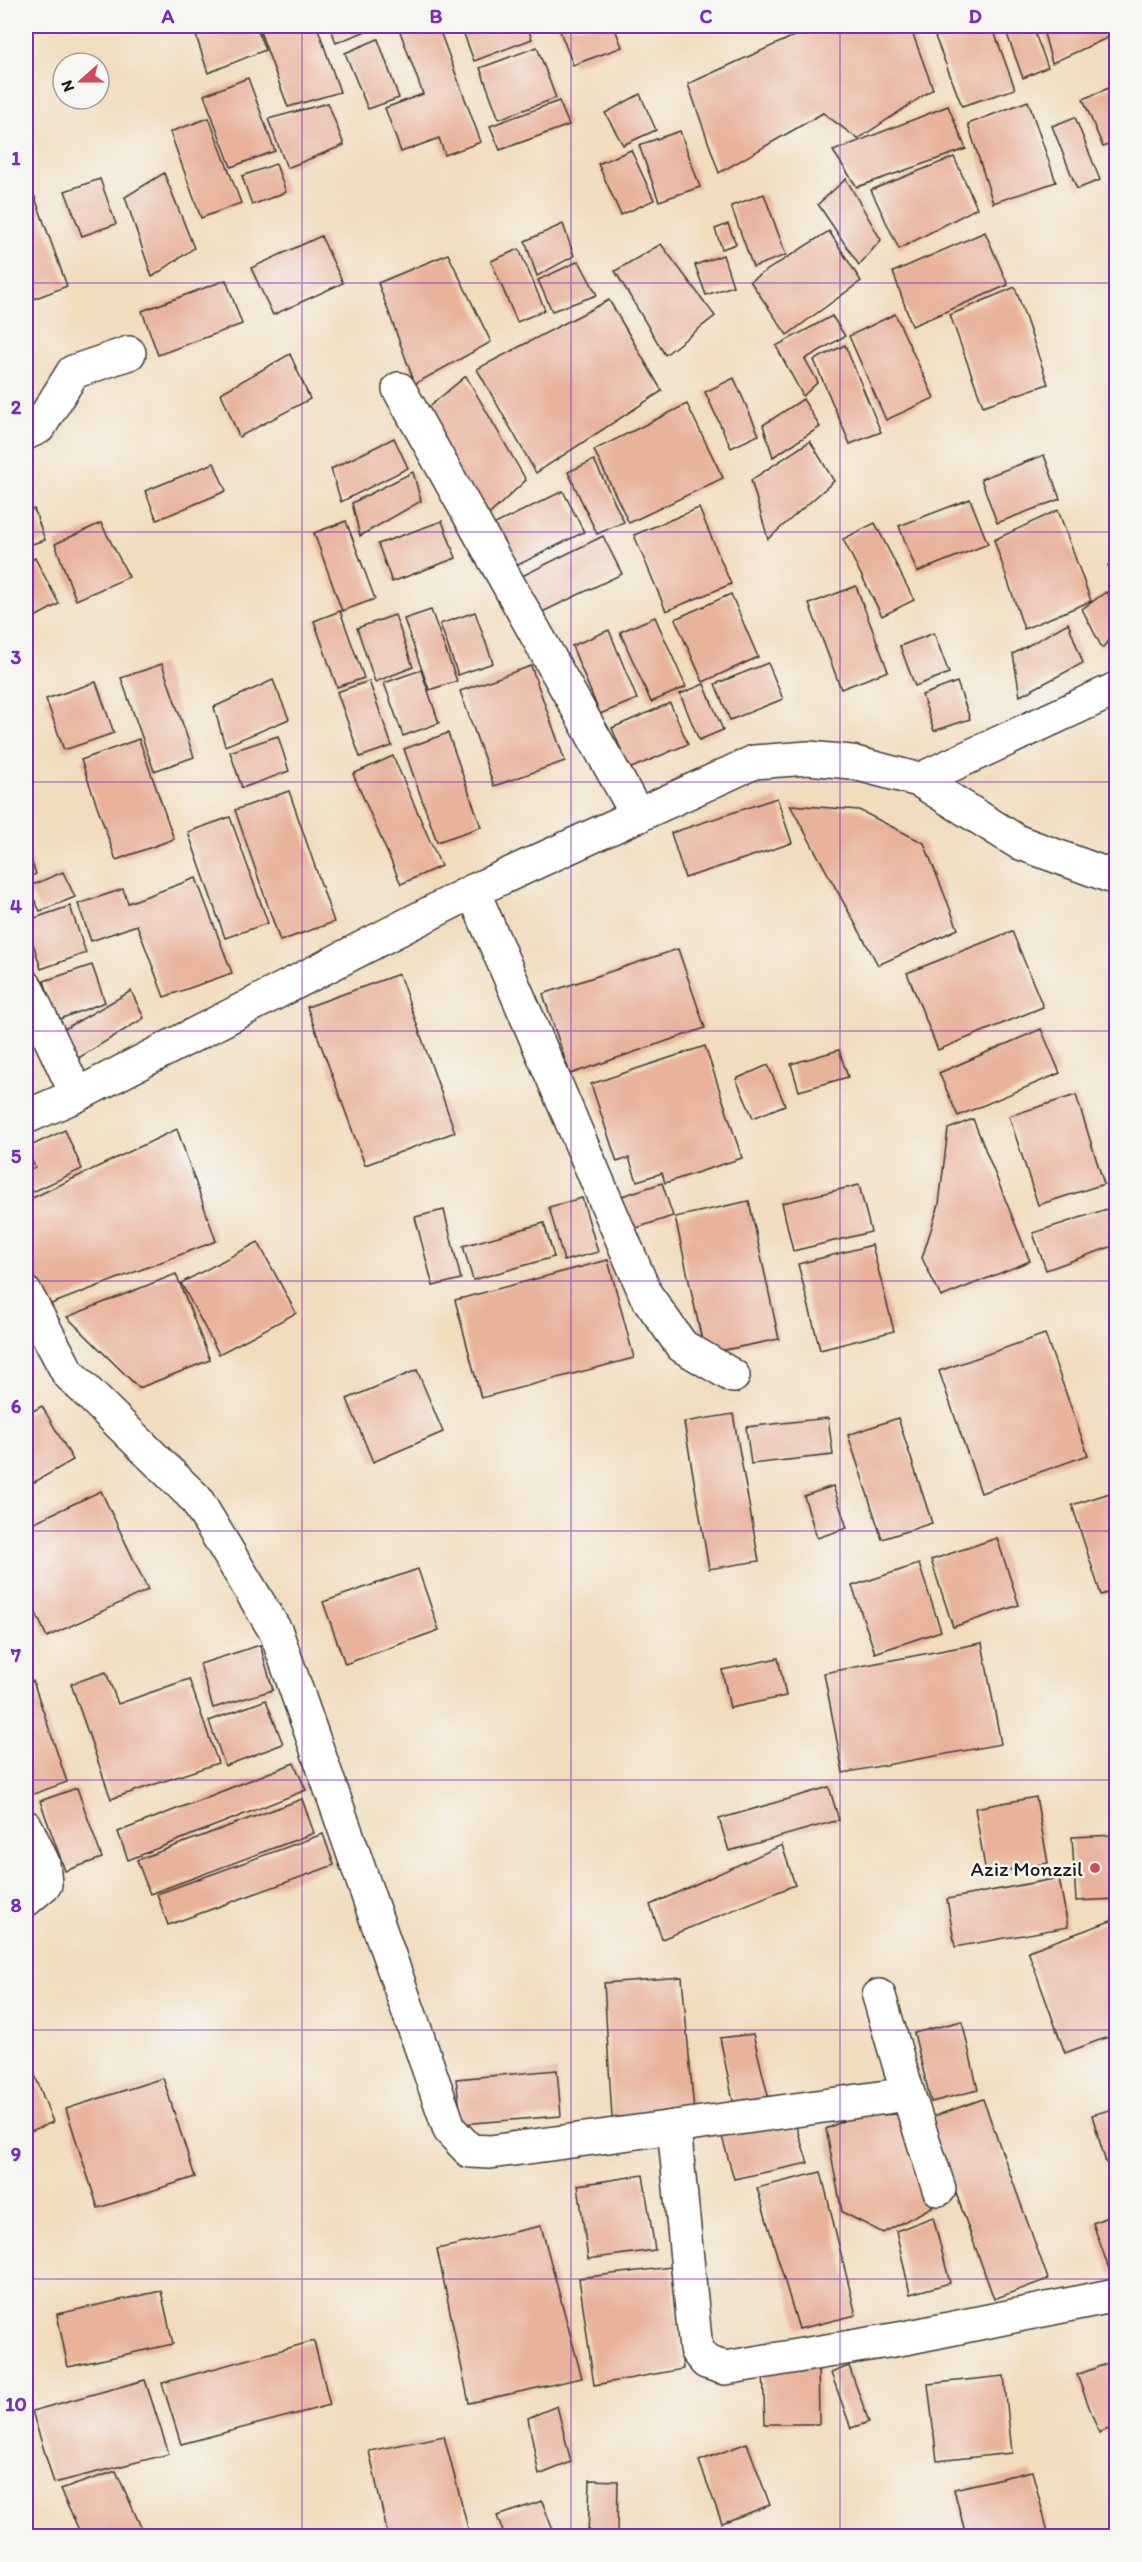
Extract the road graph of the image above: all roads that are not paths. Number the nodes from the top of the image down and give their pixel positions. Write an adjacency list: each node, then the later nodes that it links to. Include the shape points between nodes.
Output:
1 (129, 353): 3 (street, via 73,372 39,428)
2 (399, 389): 6 (street)
3 (26, 432)
4 (1116, 689): 5 (street)
5 (919, 780): 6 (street, via 852,762 808,758 754,762); 7 (street, via 1018,842)
6 (638, 816): 8 (street)
7 (1116, 878)
8 (472, 891): 10 (street); 13 (street, via 646,1295 682,1346)
9 (26, 987): 10 (street)
10 (77, 1095): 11 (street)
11 (26, 1117)
12 (26, 1294): 18 (street, via 68,1373 196,1499 276,1632 450,2130 470,2151 490,2151)
13 (733, 1376)
14 (26, 1827): 15 (street, via 43,1863 45,1884)
15 (26, 1900)
16 (879, 1996): 17 (street)
17 (908, 2094): 18 (street); 19 (street)
18 (674, 2127): 20 (street, via 696,2350 706,2362 736,2367)
19 (939, 2189)
20 (1116, 2295)

